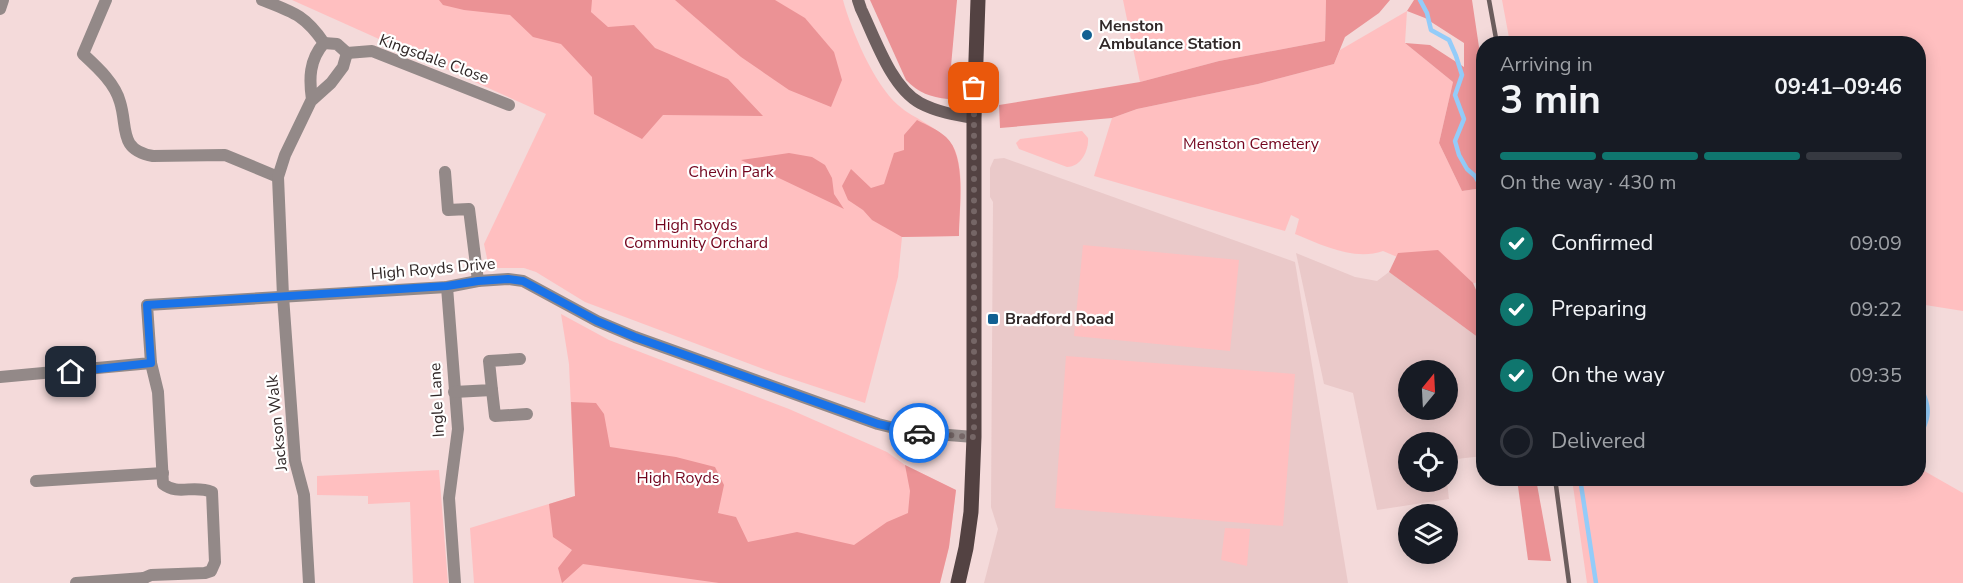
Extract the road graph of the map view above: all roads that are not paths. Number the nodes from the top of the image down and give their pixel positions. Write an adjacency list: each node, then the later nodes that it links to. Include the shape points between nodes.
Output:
1 (3, 0): 6 (street)
2 (106, 0): 13 (street, via 83,54 111,84 132,147 153,156 225,155)
3 (262, 0): 7 (street, via 298,14)
4 (858, 0): 11 (street, via 894,78 908,93 945,113)
5 (978, 0): 11 (main road)
6 (0, 9)
7 (324, 43): 8 (street, via 337,44); 9 (street, via 315,53 311,67)
8 (347, 53): 9 (street, via 343,67); 10 (street, Kingsdale Close, via 372,51)
9 (312, 100): 13 (street)
10 (509, 105)
11 (974, 118): 23 (main road)
12 (445, 172): 14 (street, via 448,210 469,209)
13 (278, 177): 16 (street, Jackson Walk)
14 (478, 281): 15 (street, High Royds Drive); 23 (street, High Royds Drive, via 523,281 635,337 878,424 910,432)
15 (447, 286): 16 (street, High Royds Drive); 21 (street, Ingle Lane)
16 (283, 296): 18 (street, High Royds Drive, via 147,305); 28 (street, Jackson Walk)
17 (520, 358): 20 (street, via 489,361)
18 (151, 363): 19 (street); 24 (street, via 158,392)
19 (0, 377)
20 (492, 390): 21 (street); 22 (street, via 495,416)
21 (454, 392): 29 (street, Ingle Lane, via 458,429 449,498)
22 (527, 414)
23 (974, 437): 30 (main road, via 971,512)
24 (163, 473): 25 (street); 26 (street, via 163,484 171,490 202,488 212,492 215,562 211,571 205,573 151,575)
25 (36, 481)
26 (143, 580): 27 (street)
27 (76, 583)
28 (309, 583)
29 (455, 583)
30 (958, 583)

